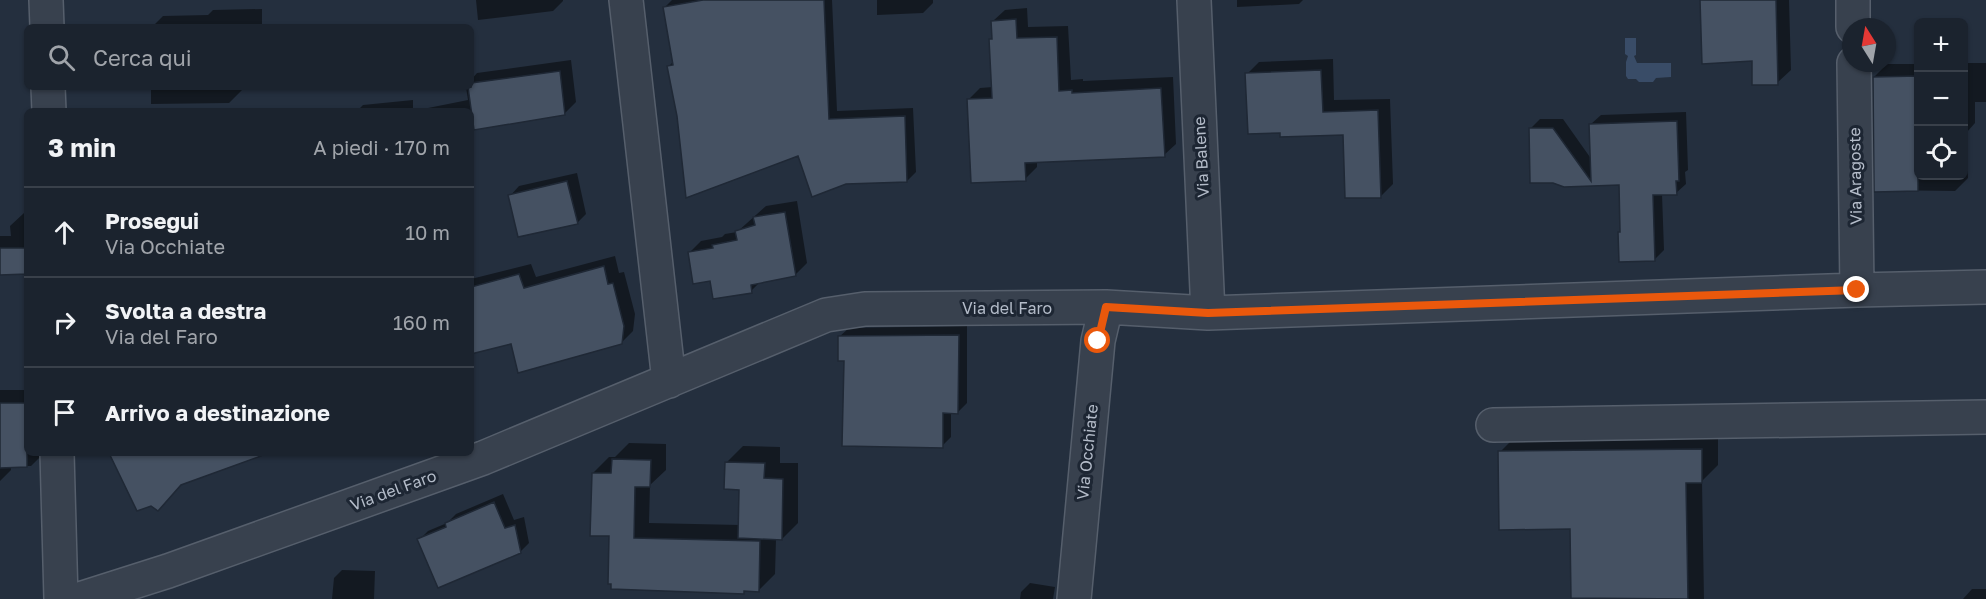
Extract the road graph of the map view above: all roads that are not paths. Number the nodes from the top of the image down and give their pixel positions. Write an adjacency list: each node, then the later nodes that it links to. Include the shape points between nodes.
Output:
1 (46, 0): 6 (street)
2 (626, 0): 14 (street)
3 (1194, 0): 13 (street, Via Balene)
4 (1853, 0): 5 (street)
5 (1853, 18)
6 (47, 24)
7 (1854, 72): 11 (street, Via Aragoste)
8 (48, 90): 9 (street)
9 (49, 108)
10 (1986, 287): 11 (street, Via del Faro)
11 (1857, 290): 13 (street, Via del Faro)
12 (1106, 307): 13 (street, Via del Faro); 14 (street, Via del Faro, via 855,310 826,315); 21 (street, Via Occhiate, via 1098,341)
13 (1208, 313)
14 (669, 381): 18 (street, Via del Faro)
15 (1986, 417): 16 (street)
16 (1493, 425)
17 (57, 456): 19 (street)
18 (168, 585): 20 (street, Via del Faro)
19 (61, 599)
20 (80, 599)
21 (1074, 599)

